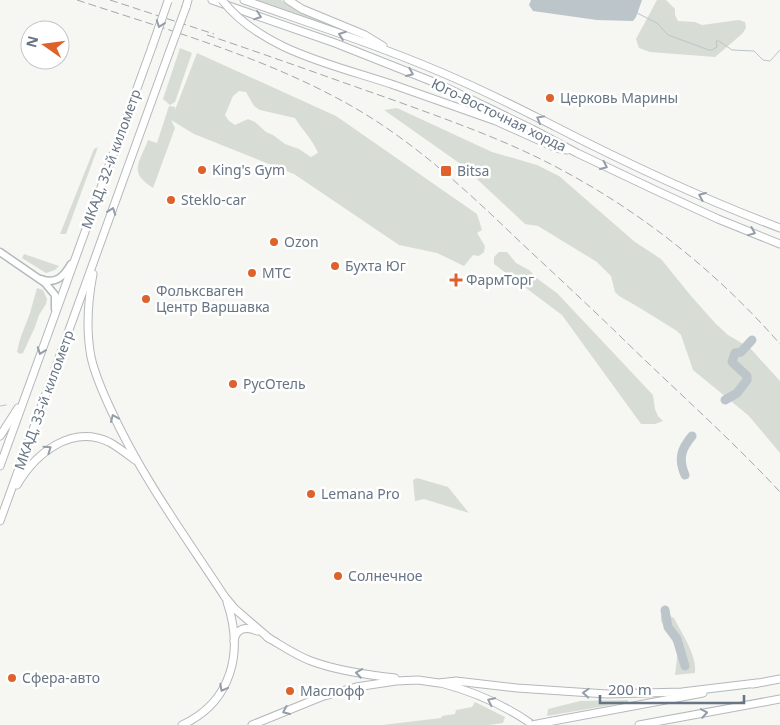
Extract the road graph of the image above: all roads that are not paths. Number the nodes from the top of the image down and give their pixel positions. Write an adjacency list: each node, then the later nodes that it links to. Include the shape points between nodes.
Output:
1 (168, 0): 13 (main road, МКАД, 32-й километр, one-way to 13, bridge)
2 (212, 0): 8 (main road, Юго-Восточная хорда, one-way to 8, via 393,65 494,110)
3 (222, 0): 8 (main road, bridge, via 250,28 275,43 496,122 556,148)
4 (244, 0): 7 (main road, Юго-Восточная хорда, one-way to 4)
5 (288, 0): 7 (main road)
6 (187, 4): 10 (main road, МКАД, 32-й километр, one-way to 6, bridge)
7 (397, 54): 9 (main road, Юго-Восточная хорда, one-way to 7, via 695,193 498,98)
8 (578, 153): 11 (main road, Юго-Восточная хорда, one-way to 11, via 718,219)
9 (780, 228)
10 (101, 240): 15 (main road, МКАД, 32-й километр); 19 (main road, one-way to 10, via 102,392 91,357 89,301)
11 (780, 244)
12 (0, 252): 14 (main road)
13 (76, 257): 14 (main road, via 60,279); 16 (main road, МКАД, 32-й километр)
14 (39, 278): 16 (main road, via 55,295)
15 (78, 307): 21 (main road, МКАД, 33-й километр)
16 (54, 318): 17 (main road, МКАД, 33-й километр, one-way to 17)
17 (29, 385): 18 (main road); 20 (main road, МКАД, 33-й километр)
18 (0, 436)
19 (136, 461): 21 (main road, one-way to 19, via 23,474 54,445 78,438 99,439 110,442); 22 (main road)
20 (0, 466)
21 (1, 519)
22 (225, 597): 23 (main road); 24 (main road, via 234,627)
23 (270, 639): 24 (main road, via 244,628 238,631); 26 (main road, one-way to 23, via 336,668 310,660)
24 (234, 641): 31 (main road, one-way to 31, via 232,665 219,696 205,711)
25 (780, 679): 28 (main road)
26 (418, 680): 27 (main road); 30 (main road, one-way to 30, via 378,683 338,692)
27 (439, 683): 28 (main road, one-way to 27, via 632,694 456,681); 32 (main road, one-way to 27, via 486,698)
28 (757, 683): 32 (main road, bridge)
29 (780, 699): 33 (main road, one-way to 29)
30 (256, 724)
31 (182, 725)
32 (533, 725)
33 (639, 725)

